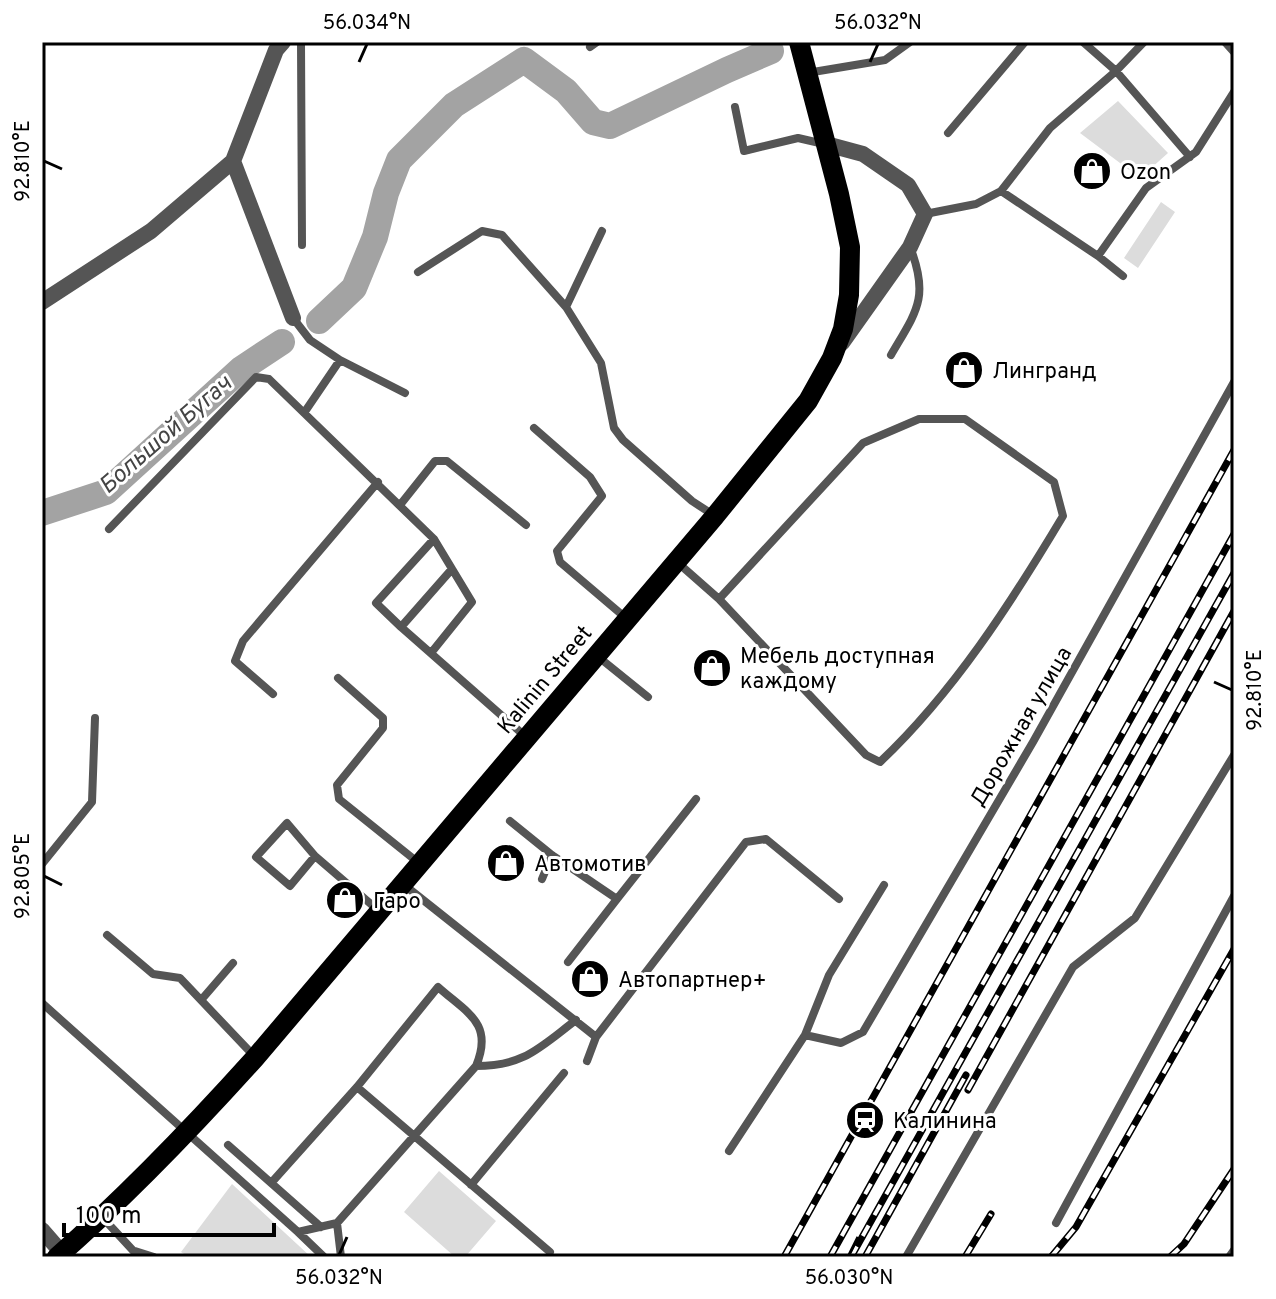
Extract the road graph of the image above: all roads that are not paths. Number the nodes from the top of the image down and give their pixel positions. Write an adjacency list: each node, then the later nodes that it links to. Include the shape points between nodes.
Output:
1 (283, 42): 17 (street)
2 (301, 42): 21 (lane)
3 (799, 42): 11 (main road, Kalinin Street)
4 (910, 42): 11 (lane, via 885,60)
5 (1025, 42): 14 (lane)
6 (1083, 42): 10 (lane)
7 (1144, 42): 10 (lane)
8 (1225, 42): 9 (lane)
9 (1234, 52)
10 (1116, 71): 16 (lane); 18 (lane, via 1050,128)
11 (807, 73): 15 (main road, Kalinin Street)
12 (1234, 92): 16 (lane)
13 (735, 107): 15 (lane, via 744,151 798,138)
14 (948, 133)
15 (826, 144): 19 (street, via 863,154 908,185); 30 (main road, Kalinin Street, via 850,247 847,306)
16 (1190, 157): 23 (lane, via 1146,188)
17 (233, 161): 26 (street, via 151,231); 28 (street)
18 (1001, 191): 19 (lane, via 976,204); 23 (lane)
19 (925, 214): 22 (street)
20 (602, 231): 27 (lane)
21 (302, 245)
22 (910, 247): 29 (lane, via 921,274 920,293); 30 (street)
23 (1098, 256): 25 (lane)
24 (418, 272): 27 (lane, via 482,231 502,235)
25 (1123, 276)
26 (42, 302)
27 (566, 307): 38 (lane, via 601,363 614,428)
28 (293, 318): 31 (lane, via 310,340)
29 (891, 355)
30 (832, 358): 38 (main road, Kalinin Street, via 808,401)
31 (340, 360): 33 (lane); 34 (lane)
32 (1234, 382): 74 (lane, Дорожная улица, via 863,1032 841,1043)
33 (405, 393)
34 (304, 413): 36 (lane); 40 (lane, via 269,379 256,377)
35 (534, 428): 45 (lane, via 590,477 602,496 557,551 560,562)
36 (378, 482): 37 (lane); 50 (lane, via 243,641 235,661)
37 (400, 505): 39 (lane, via 435,461 447,461); 41 (lane)
38 (715, 516): 42 (main road, Kalinin Street)
39 (526, 525)
40 (109, 529)
41 (434, 539): 43 (lane); 46 (lane, via 376,603)
42 (677, 561): 44 (lane); 45 (main road, Kalinin Street)
43 (452, 569): 46 (lane); 47 (lane, via 472,602)
44 (719, 599): 44 (lane, via 866,755 880,762 917,727 1018,591 1063,516 1054,482 965,419 919,419 863,443)
45 (627, 619): 48 (main road, Kalinin Street)
46 (401, 627): 47 (lane)
47 (431, 653): 53 (lane)
48 (596, 654): 51 (lane); 53 (main road, Kalinin Street)
49 (338, 678): 60 (lane, via 383,718 383,728 337,785 339,799)
50 (273, 694)
51 (648, 697)
52 (95, 718): 59 (lane, via 92,802)
53 (527, 738): 60 (main road, Kalinin Street)
54 (1234, 755): 100 (lane, via 1135,918 1073,967)
55 (696, 799): 65 (lane)
56 (510, 821): 57 (lane)
57 (552, 855): 61 (lane); 65 (lane)
58 (315, 856): 58 (lane, via 290,886 256,857 287,823); 67 (lane)
59 (42, 864)
60 (420, 865): 62 (main road, Kalinin Street)
61 (542, 879)
62 (403, 884): 67 (main road, Kalinin Street); 73 (lane)
63 (884, 885): 74 (lane, via 829,975)
64 (1234, 896): 89 (lane)
65 (617, 899): 69 (lane)
66 (839, 899): 75 (lane, via 766,839 746,842)
67 (380, 912): 76 (main road, Kalinin Street)
68 (107, 935): 71 (lane, via 153,974 180,978)
69 (568, 962)
70 (233, 963): 71 (lane)
71 (202, 999): 76 (lane)
72 (42, 1003): 81 (lane)
73 (576, 1020): 75 (lane); 78 (lane, via 524,1059)
74 (805, 1035): 84 (lane)
75 (596, 1037): 77 (lane)
76 (255, 1058): 81 (main road, Kalinin Street)
77 (587, 1061)
78 (476, 1066): 80 (lane, via 483,1030 438,987); 82 (lane)
79 (564, 1073): 86 (lane)
80 (357, 1087): 82 (lane); 85 (lane)
81 (187, 1134): 87 (main road, Kalinin Street); 92 (lane)
82 (413, 1137): 86 (lane); 88 (lane)
83 (228, 1145): 85 (lane)
84 (729, 1151)
85 (272, 1182): 90 (lane)
86 (471, 1185): 94 (lane)
87 (103, 1217): 95 (lane); 96 (main road, Kalinin Street)
88 (337, 1223): 90 (lane); 99 (lane)
89 (1056, 1223)
90 (321, 1227): 92 (lane)
91 (42, 1230): 96 (street)
92 (298, 1232): 98 (lane)
93 (1234, 1250): 101 (lane)
94 (550, 1252)
95 (137, 1254): 97 (lane)
96 (60, 1255)
97 (154, 1257)
98 (324, 1257)
99 (341, 1257)
100 (906, 1257)
101 (1229, 1257)

